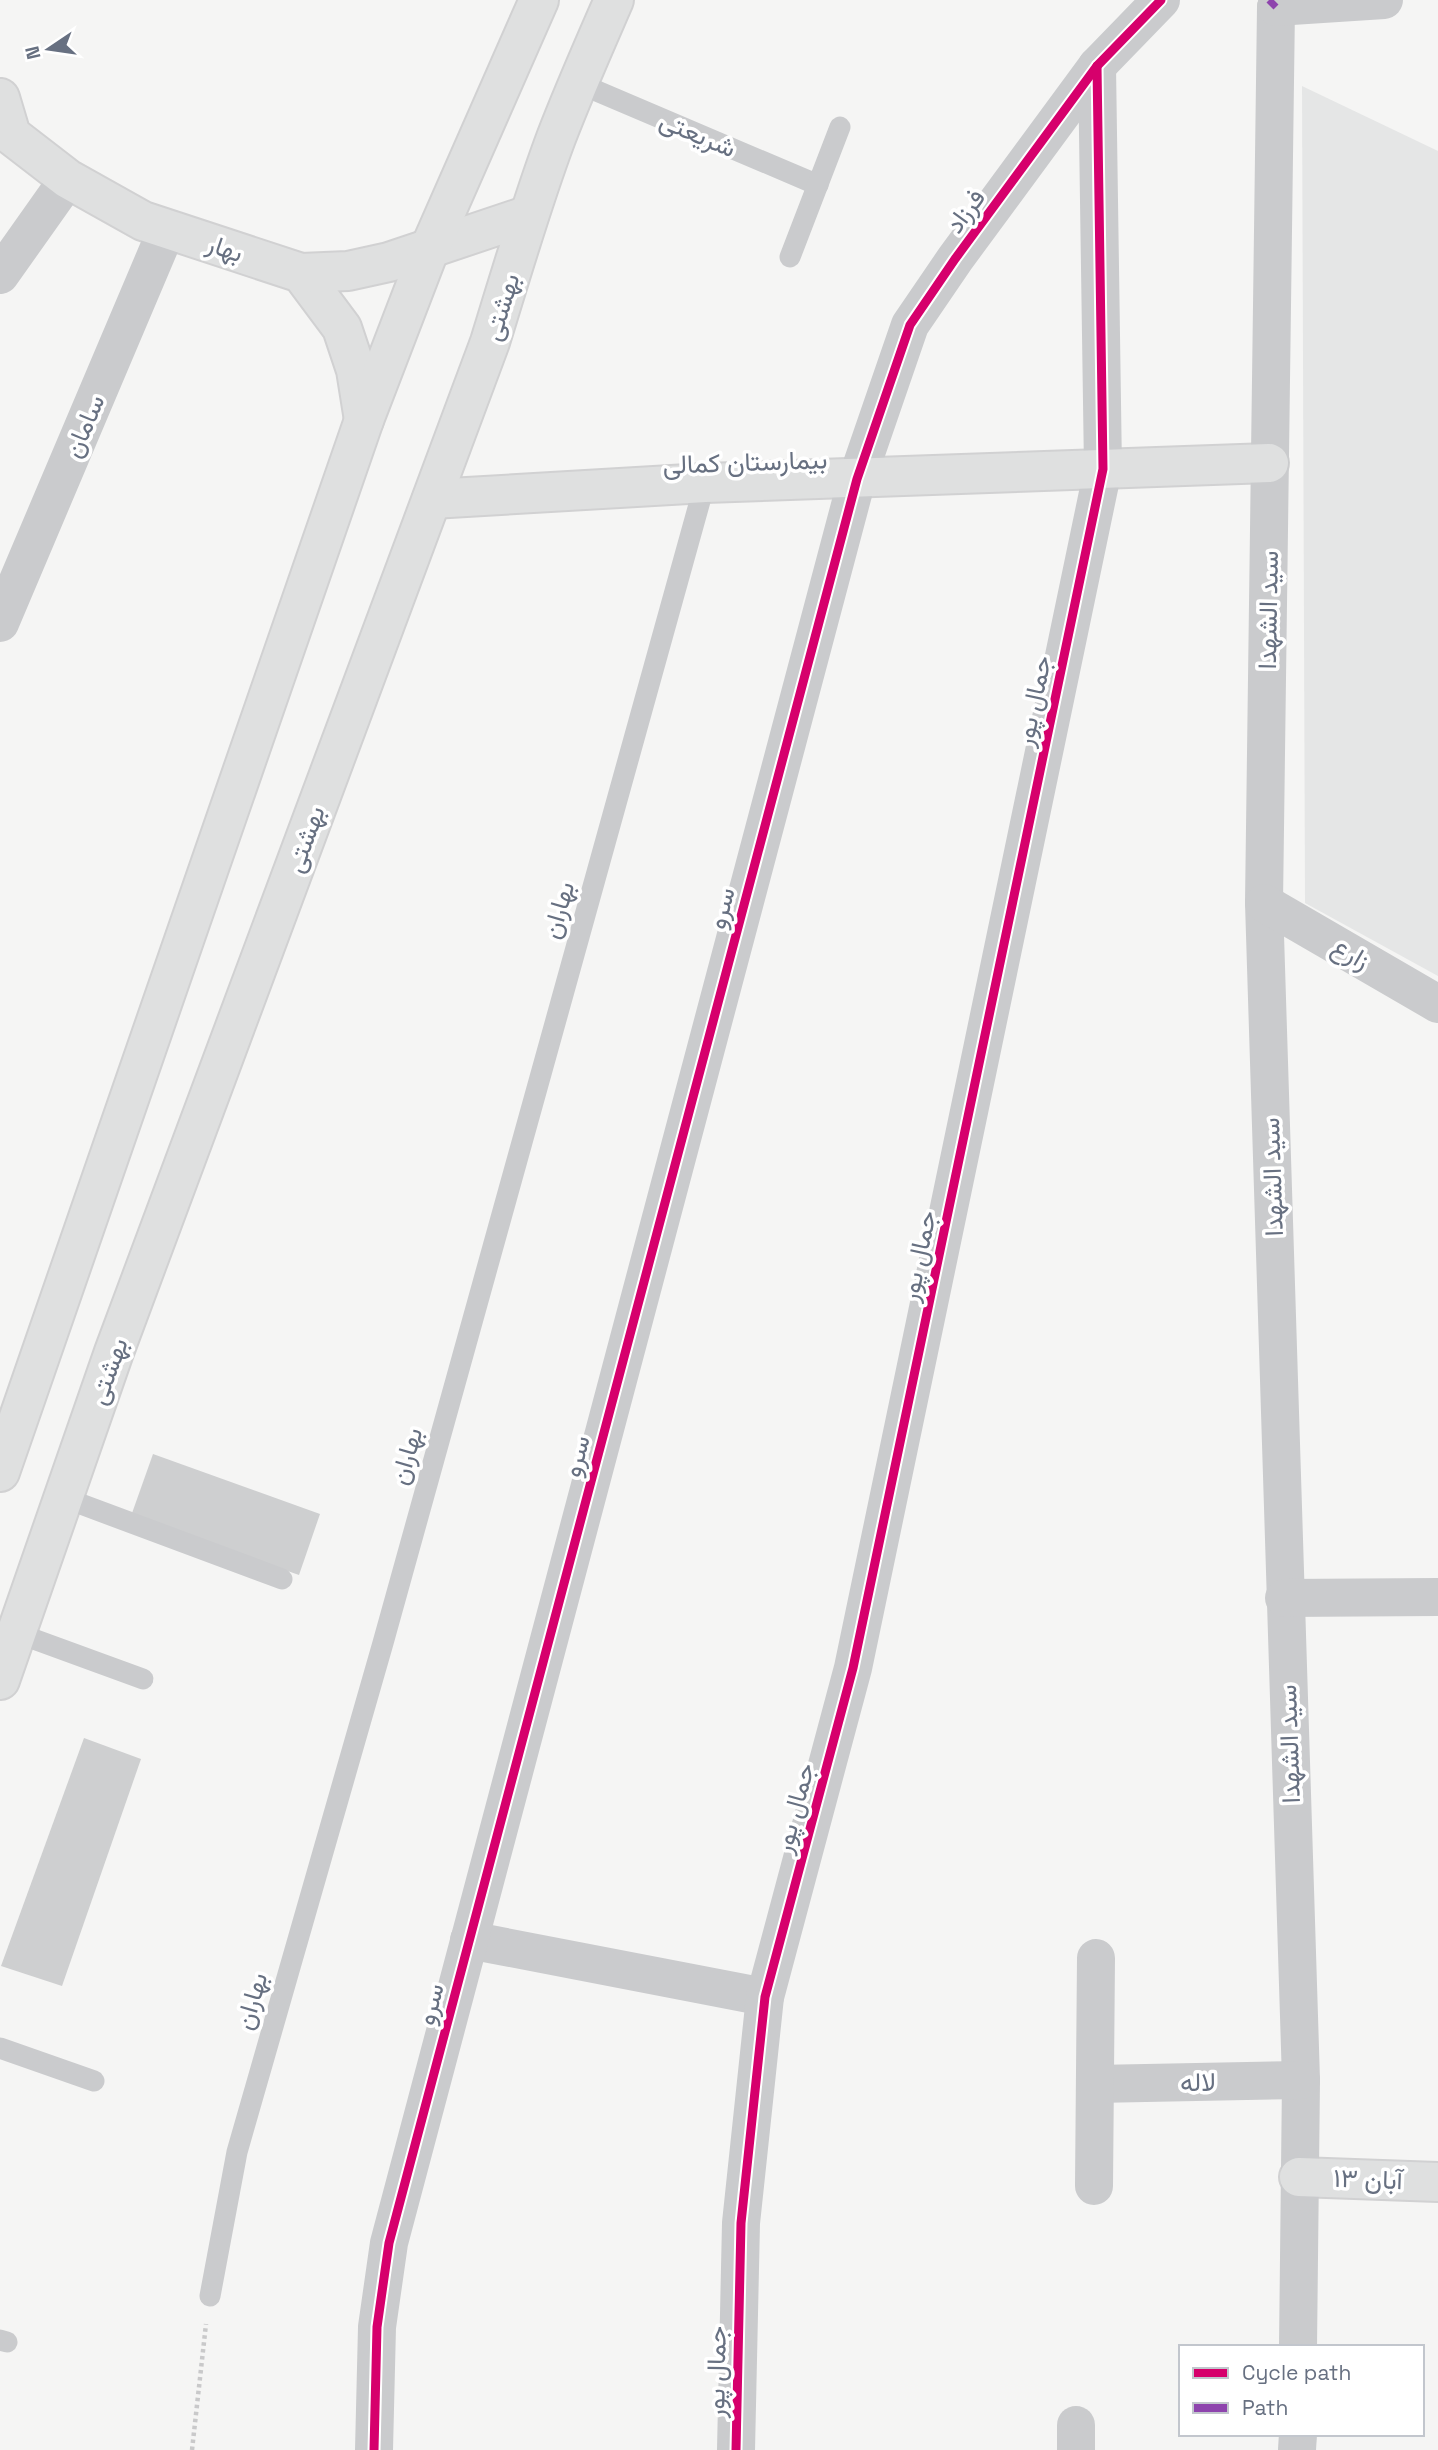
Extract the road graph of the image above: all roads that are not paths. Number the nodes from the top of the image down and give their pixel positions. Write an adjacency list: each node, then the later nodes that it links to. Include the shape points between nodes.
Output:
1 (539, 0): 15 (main road)
2 (614, 0): 7 (main road, بهشتى)
3 (1161, 0): 6 (street, فرزاد)
4 (1384, 0): 5 (street)
5 (1273, 4): 20 (street, سید الشهدا)
6 (1097, 66): 21 (street, جمال پور); 22 (street, فرزاد, via 910,325)
7 (578, 83): 12 (lane, شریعتی); 13 (main road, بهشتى)
8 (0, 98): 10 (main road, بهار)
9 (840, 127): 12 (lane)
10 (4, 138): 11 (main road, بهار)
11 (68, 179): 14 (main road, بهار); 18 (street)
12 (818, 185): 16 (lane)
13 (529, 215): 15 (main road); 24 (main road, بهشتى, via 490,342)
14 (167, 229): 17 (main road, بهار); 25 (street, سامان)
15 (430, 248): 17 (main road, via 348,271); 19 (main road)
16 (790, 257)
17 (301, 273): 19 (main road, via 342,328 356,370)
18 (0, 275)
19 (364, 420): 28 (main road)
20 (1269, 463): 21 (main road, بیمارستان کمالی); 26 (street, سید الشهدا)
21 (1103, 469): 22 (main road, بیمارستان کمالی); 38 (street, جمال پور, via 853,1668)
22 (857, 479): 23 (main road, بیمارستان کمالی); 36 (street, سرو)
23 (705, 483): 24 (main road, بیمارستان کمالی); 46 (lane, بهاران, via 391,1617 237,2152)
24 (432, 499): 29 (main road, بهشتى)
25 (0, 623)
26 (1264, 903): 27 (street, زارع); 32 (street, سید الشهدا)
27 (1438, 1004)
28 (0, 1472)
29 (62, 1497): 30 (lane); 33 (main road, بهشتى)
30 (282, 1579)
31 (1438, 1597): 32 (street)
32 (1284, 1598): 40 (street, سید الشهدا)
33 (17, 1633): 34 (lane); 35 (main road, بهشتى)
34 (144, 1679)
35 (0, 1680)
36 (469, 1940): 38 (street); 48 (street, سرو, via 389,2243 377,2327)
37 (1096, 1958): 42 (street)
38 (765, 1997): 49 (street, جمال پور, via 741,2223)
39 (0, 2048): 41 (lane)
40 (1301, 2080): 42 (street, لاله); 43 (street, سید الشهدا)
41 (94, 2081)
42 (1095, 2084): 45 (street)
43 (1298, 2177): 44 (main road, ۱۳ آبان); 47 (street, سید الشهدا)
44 (1438, 2182)
45 (1094, 2186)
46 (210, 2296)
47 (1298, 2345)
48 (374, 2450)
49 (736, 2450)

